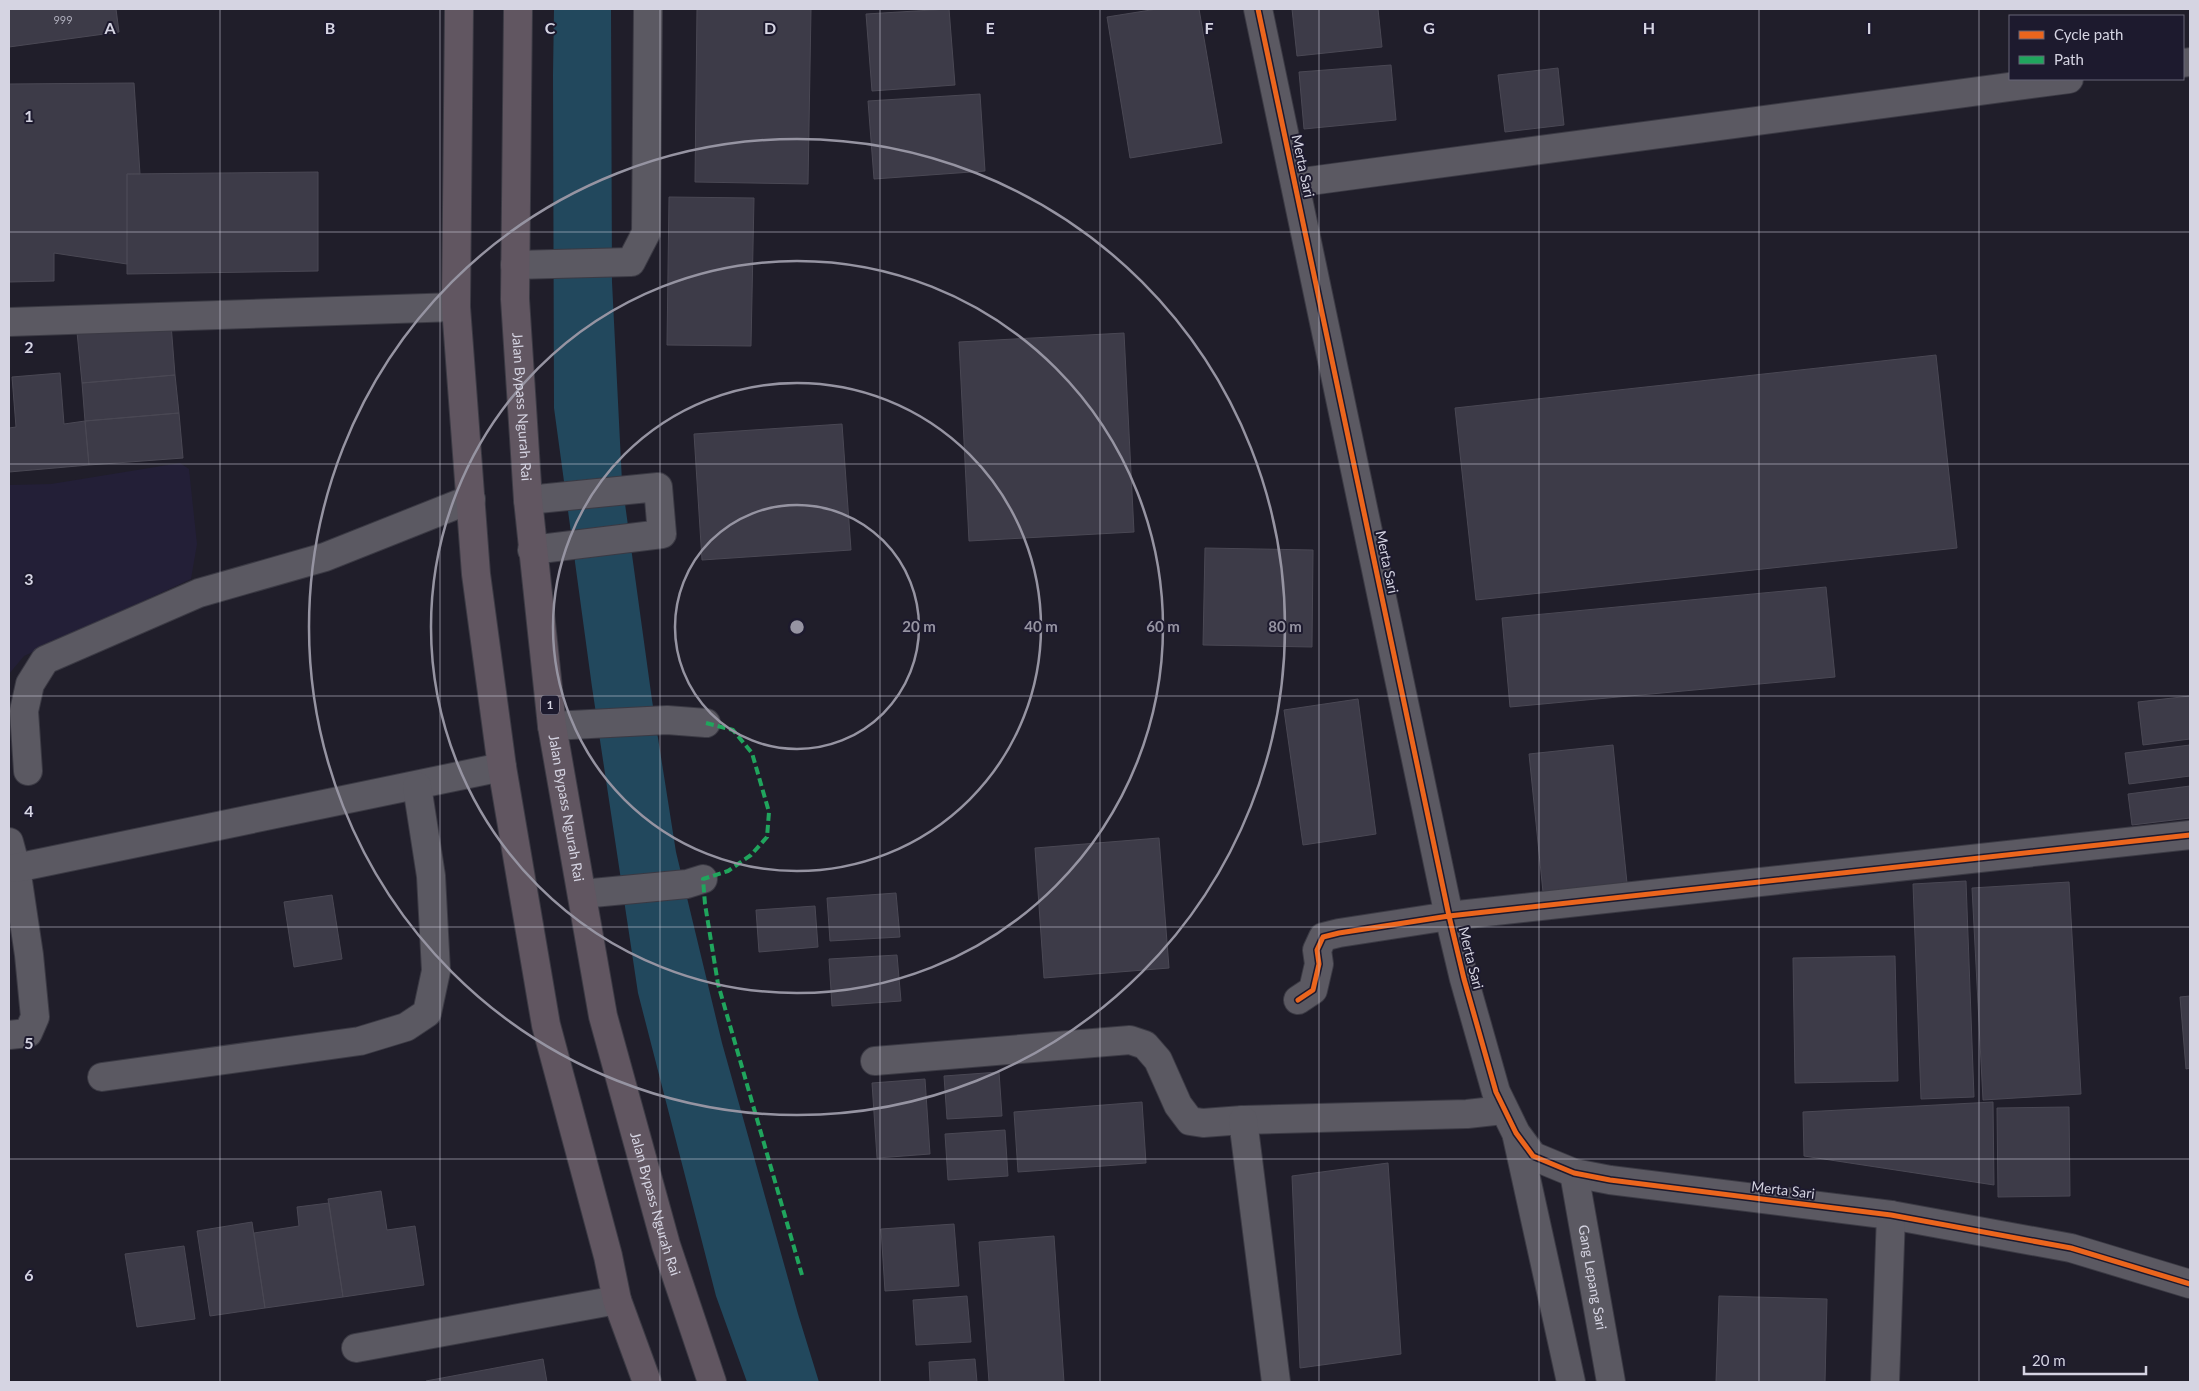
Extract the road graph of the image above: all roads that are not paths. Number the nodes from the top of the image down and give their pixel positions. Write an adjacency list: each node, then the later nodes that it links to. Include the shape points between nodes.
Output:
1 (459, 9): 8 (highway)
2 (518, 9): 7 (highway, Jalan Bypass Ngurah Rai / 1)
3 (648, 9): 7 (street, via 646,234 632,262)
4 (1258, 9): 6 (street, Merta Sari)
5 (2062, 80): 6 (street)
6 (1295, 184): 23 (street, Merta Sari)
7 (520, 265): 11 (highway, Jalan Bypass Ngurah Rai / 1, via 515,299)
8 (456, 307): 9 (street); 10 (highway)
9 (9, 322)
10 (470, 499): 15 (highway, via 476,574); 16 (street, via 325,557 199,594 45,660 30,684 24,711)
11 (538, 499): 12 (highway, Jalan Bypass Ngurah Rai / 1); 12 (street, via 658,486 662,534)
12 (541, 549): 14 (highway, Jalan Bypass Ngurah Rai / 1)
13 (706, 723): 14 (street, via 667,720)
14 (552, 726): 22 (highway, Jalan Bypass Ngurah Rai / 1)
15 (502, 767): 17 (street); 34 (highway, via 546,1025)
16 (28, 771)
17 (417, 786): 20 (street); 27 (street, via 431,876 436,971 427,1013 406,1027 360,1041)
18 (2190, 835): 23 (street)
19 (9, 842): 20 (street)
20 (16, 868): 25 (street, via 35,1017 28,1032)
21 (695, 881): 22 (street)
22 (582, 894): 37 (highway, Jalan Bypass Ngurah Rai / 1, via 603,1016 666,1245)
23 (1449, 916): 24 (street, via 1323,937 1318,950 1319,964 1313,990); 28 (street, Merta Sari)
24 (1298, 1000)
25 (9, 1035)
26 (875, 1061): 29 (street, via 1130,1040 1145,1045 1158,1060 1178,1105 1190,1121 1203,1124)
27 (102, 1077)
28 (1503, 1110): 29 (street, via 1467,1114); 30 (street, Merta Sari)
29 (1243, 1120): 38 (street)
30 (1516, 1133): 31 (street, Merta Sari, via 1533,1156); 39 (street)
31 (1574, 1173): 32 (street, Merta Sari); 40 (street, Gang Lepang Sari)
32 (1891, 1215): 33 (street, Merta Sari, via 2071,1248); 41 (street)
33 (2190, 1284)
34 (617, 1300): 35 (street); 36 (highway)
35 (356, 1348)
36 (647, 1382)
37 (712, 1382)
38 (1276, 1382)
39 (1571, 1382)
40 (1611, 1382)
41 (1885, 1382)

